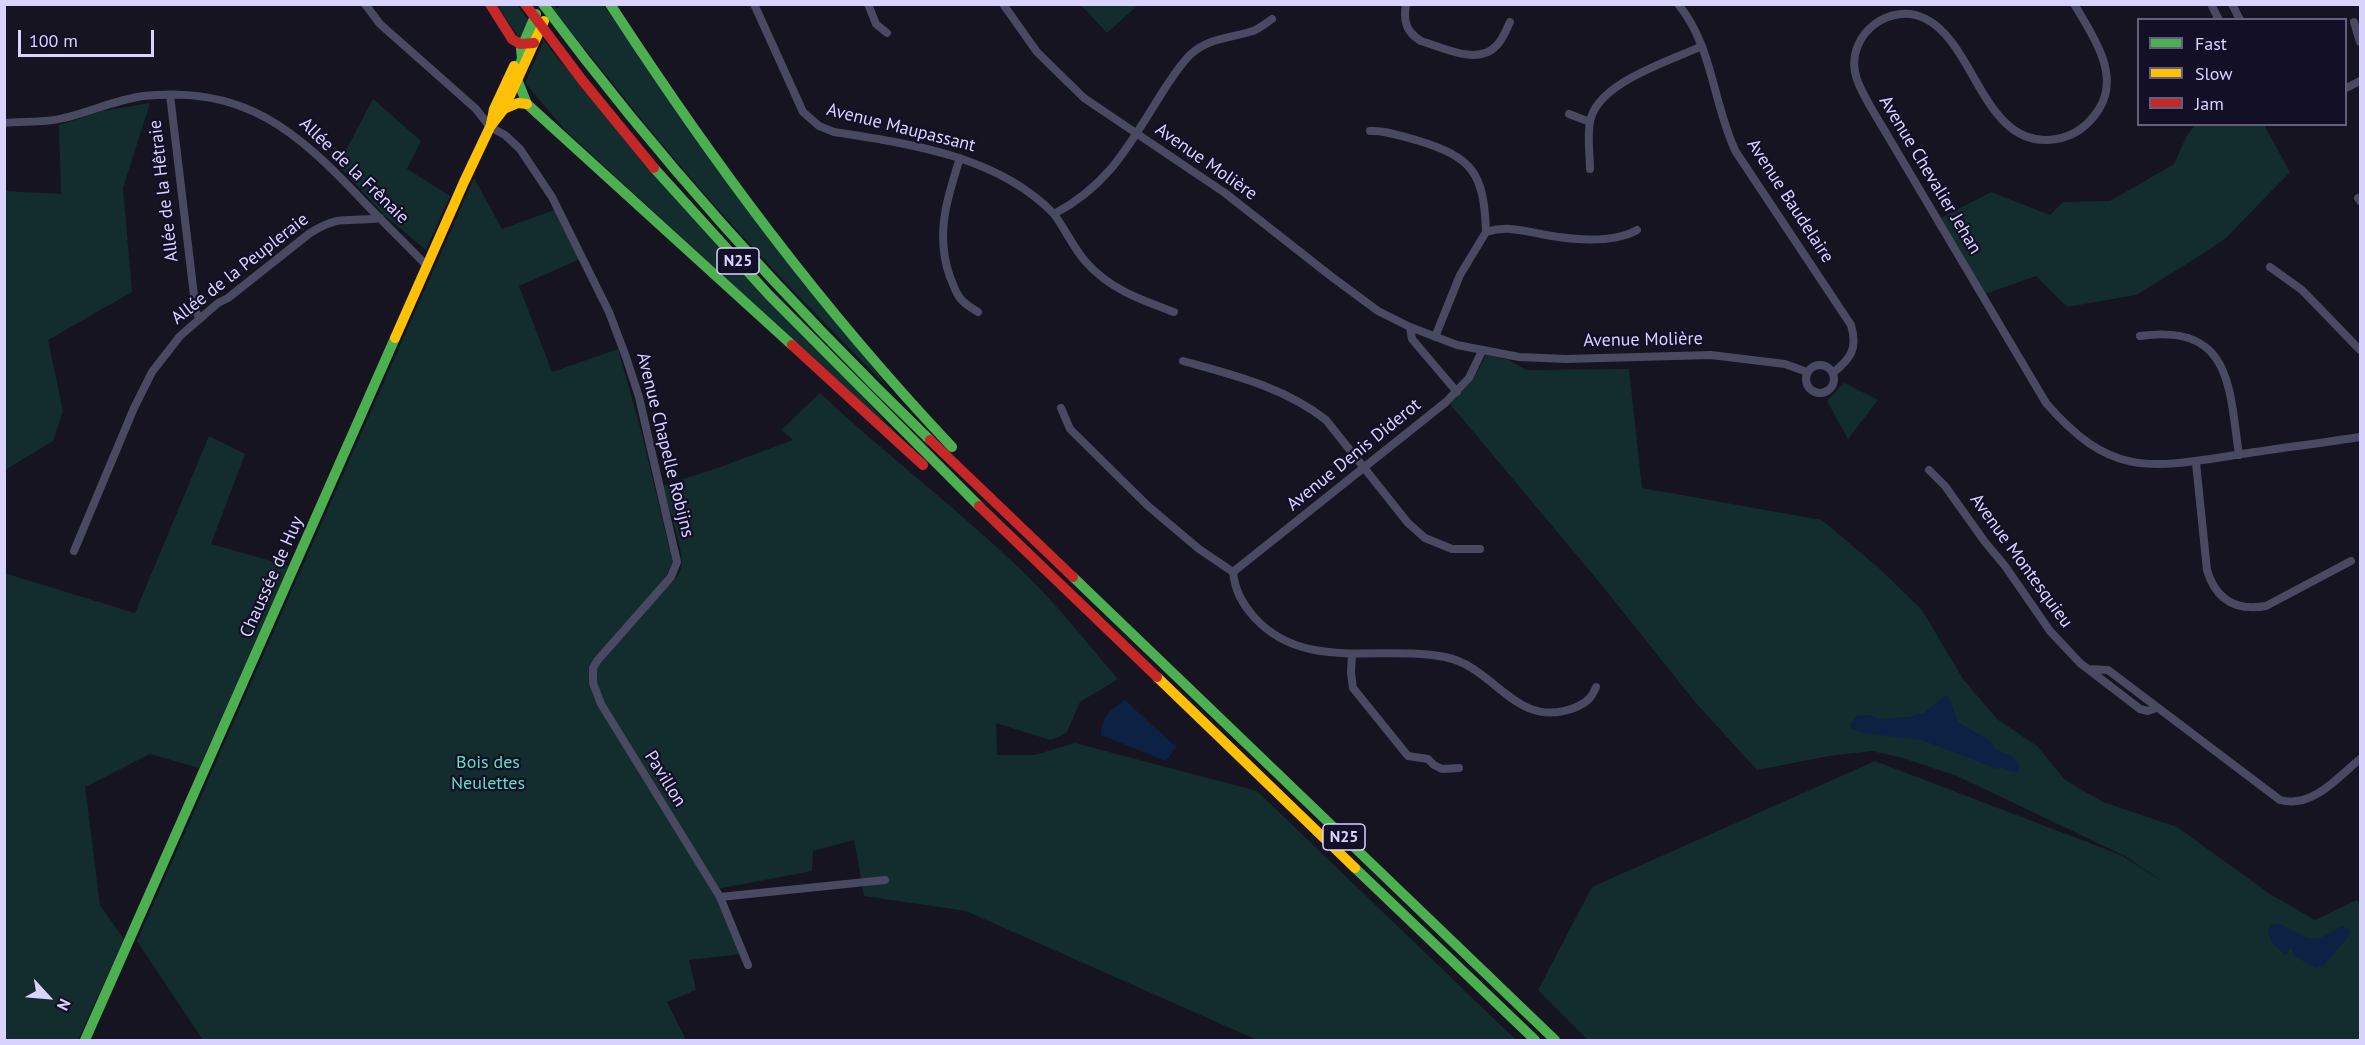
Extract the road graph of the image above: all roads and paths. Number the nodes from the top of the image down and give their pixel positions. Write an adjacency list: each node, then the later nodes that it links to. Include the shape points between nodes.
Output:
1 (365, 4): 35 (street, Avenue Chapelle Robijns, via 380,24 476,109)
2 (490, 4): 15 (main road)
3 (525, 4): 65 (main road, N25, via 686,204 799,327)
4 (543, 4): 21 (main road); 24 (main road, Chaussée de Huy); 64 (main road, N25, via 624,110 756,261)
5 (550, 4): 21 (main road, Chaussée de Huy)
6 (610, 4): 64 (main road, via 718,166 779,247 869,357 982,477)
7 (754, 4): 38 (street, Avenue Maupassant, via 799,104 813,122 834,132)
8 (868, 4): 22 (street, via 876,24)
9 (1003, 4): 37 (street, Avenue Molière, via 1050,67 1084,98)
10 (1406, 4): 19 (street, via 1406,25 1414,37 1473,56 1495,48)
11 (1678, 4): 25 (street, Avenue Baudelaire)
12 (2074, 4): 61 (street, Avenue Chevalier Jehan, via 2103,58 2108,85 2093,119 2070,136 2038,140 2011,128 1990,104 1946,36 1924,18 1896,14 1869,28 1860,41 1855,72 1870,106 2046,403 2066,426 2088,444 2127,461 2158,465)
13 (2211, 4): 16 (street)
14 (2232, 4): 17 (street)
15 (497, 18): 24 (main road, via 512,39); 24 (main road, via 500,29)
16 (2218, 18)
17 (2239, 18)
18 (1272, 19): 37 (street, via 1253,31 1228,36 1196,50 1173,76)
19 (1510, 22)
20 (2354, 22): 23 (street)
21 (542, 24): 24 (main road, Chaussée de Huy)
22 (887, 33)
23 (2361, 42)
24 (527, 43): 26 (main road, Chaussée de Huy); 35 (main road, Chaussée de Huy, via 494,109)
25 (1702, 46): 33 (street, via 1616,87 1601,100); 56 (street, Avenue Baudelaire, via 1736,152 1851,325 1854,341 1850,356)
26 (518, 81): 30 (main road); 31 (main road, Chaussée de Huy)
27 (2361, 81): 28 (street)
28 (2347, 88)
29 (170, 94): 34 (street, Allée de la Frênaie, via 127,99 55,120); 41 (street, Allée de la Frênaie, via 223,100 274,122 318,155); 48 (street, Allée de la Hêtraie, via 188,255)
30 (527, 104): 31 (main road); 65 (main road, via 956,494)
31 (504, 108): 35 (main road, Chaussée de Huy)
32 (1569, 114): 33 (street)
33 (1590, 122): 39 (street)
34 (4, 123)
35 (490, 127): 44 (main road, Chaussée de Huy); 71 (street, Avenue Chapelle Robijns, via 510,139 533,166 609,312 639,397 677,562 671,577 601,654)
36 (1370, 131): 43 (street, via 1440,147 1464,162 1483,192)
37 (1135, 134): 40 (street, via 1100,182); 49 (street, Avenue Molière, via 1226,193 1378,310)
38 (960, 158): 40 (street, Avenue Maupassant, via 1029,191); 46 (street, via 944,211 944,252 958,297)
39 (1590, 169)
40 (1054, 214): 47 (street, Avenue Maupassant, via 1097,274 1119,290)
41 (380, 218): 44 (street, Allée de la Frênaie); 48 (street, Allée de la Peupleraie, via 348,218 324,224)
42 (1637, 230): 43 (street, via 1626,237 1580,239 1513,228)
43 (1486, 232): 51 (street, via 1460,275)
44 (427, 266): 78 (main road, Chaussée de Huy)
45 (2270, 267): 52 (street, via 2302,290)
46 (978, 312)
47 (1174, 312)
48 (200, 319): 67 (street, Allée de la Peupleraie, via 166,352 146,383)
49 (1410, 327): 51 (street, Avenue Molière); 57 (street, via 1412,339)
50 (2140, 336): 60 (street, via 2157,333 2190,338 2214,354 2228,378)
51 (1435, 338): 53 (street, Avenue Molière)
52 (2361, 350)
53 (1482, 351): 55 (street, Avenue Molière, via 1540,358 1711,355 1785,364); 57 (street, Avenue Denis Diderot, via 1473,371)
54 (1183, 361): 62 (street, via 1276,390 1310,407 1326,420)
55 (1807, 372): 56 (street, Avenue Molière, via 1819,365); 56 (street, via 1809,388 1820,393 1832,386)
56 (1833, 374)
57 (1456, 392): 62 (street, Avenue Denis Diderot)
58 (1061, 408): 69 (street, via 1070,429 1148,506)
59 (2361, 437): 60 (street, Avenue Chevalier Jehan)
60 (2240, 455): 61 (street, Avenue Chevalier Jehan)
61 (2196, 462): 68 (street, via 2207,570 2212,586 2228,601 2240,607 2266,606)
62 (1364, 467): 66 (street, via 1408,523 1425,538 1452,549); 69 (street, Avenue Denis Diderot)
63 (1929, 470): 73 (street, Avenue Montesquieu, via 1945,486 2050,631 2080,663 2140,709 2156,708 2170,716 2271,794 2289,802 2318,794)
64 (987, 494): 80 (main road, N25)
65 (971, 499): 79 (main road, N25)
66 (1480, 549)
67 (74, 551)
68 (2351, 561)
69 (1233, 572): 70 (street, via 1242,601 1270,632 1308,650)
70 (1352, 654): 72 (street, via 1446,657 1479,672 1519,705 1542,711 1577,706 1591,698); 74 (street, via 1353,688 1408,756 1428,759 1442,769)
71 (593, 674): 76 (street, Pavillon, via 601,704)
72 (1596, 687)
73 (2361, 759)
74 (1459, 768)
75 (885, 880): 76 (street)
76 (720, 897): 77 (street, Pavillon)
77 (748, 965)
78 (86, 1041)
79 (1535, 1041)
80 (1555, 1041)

